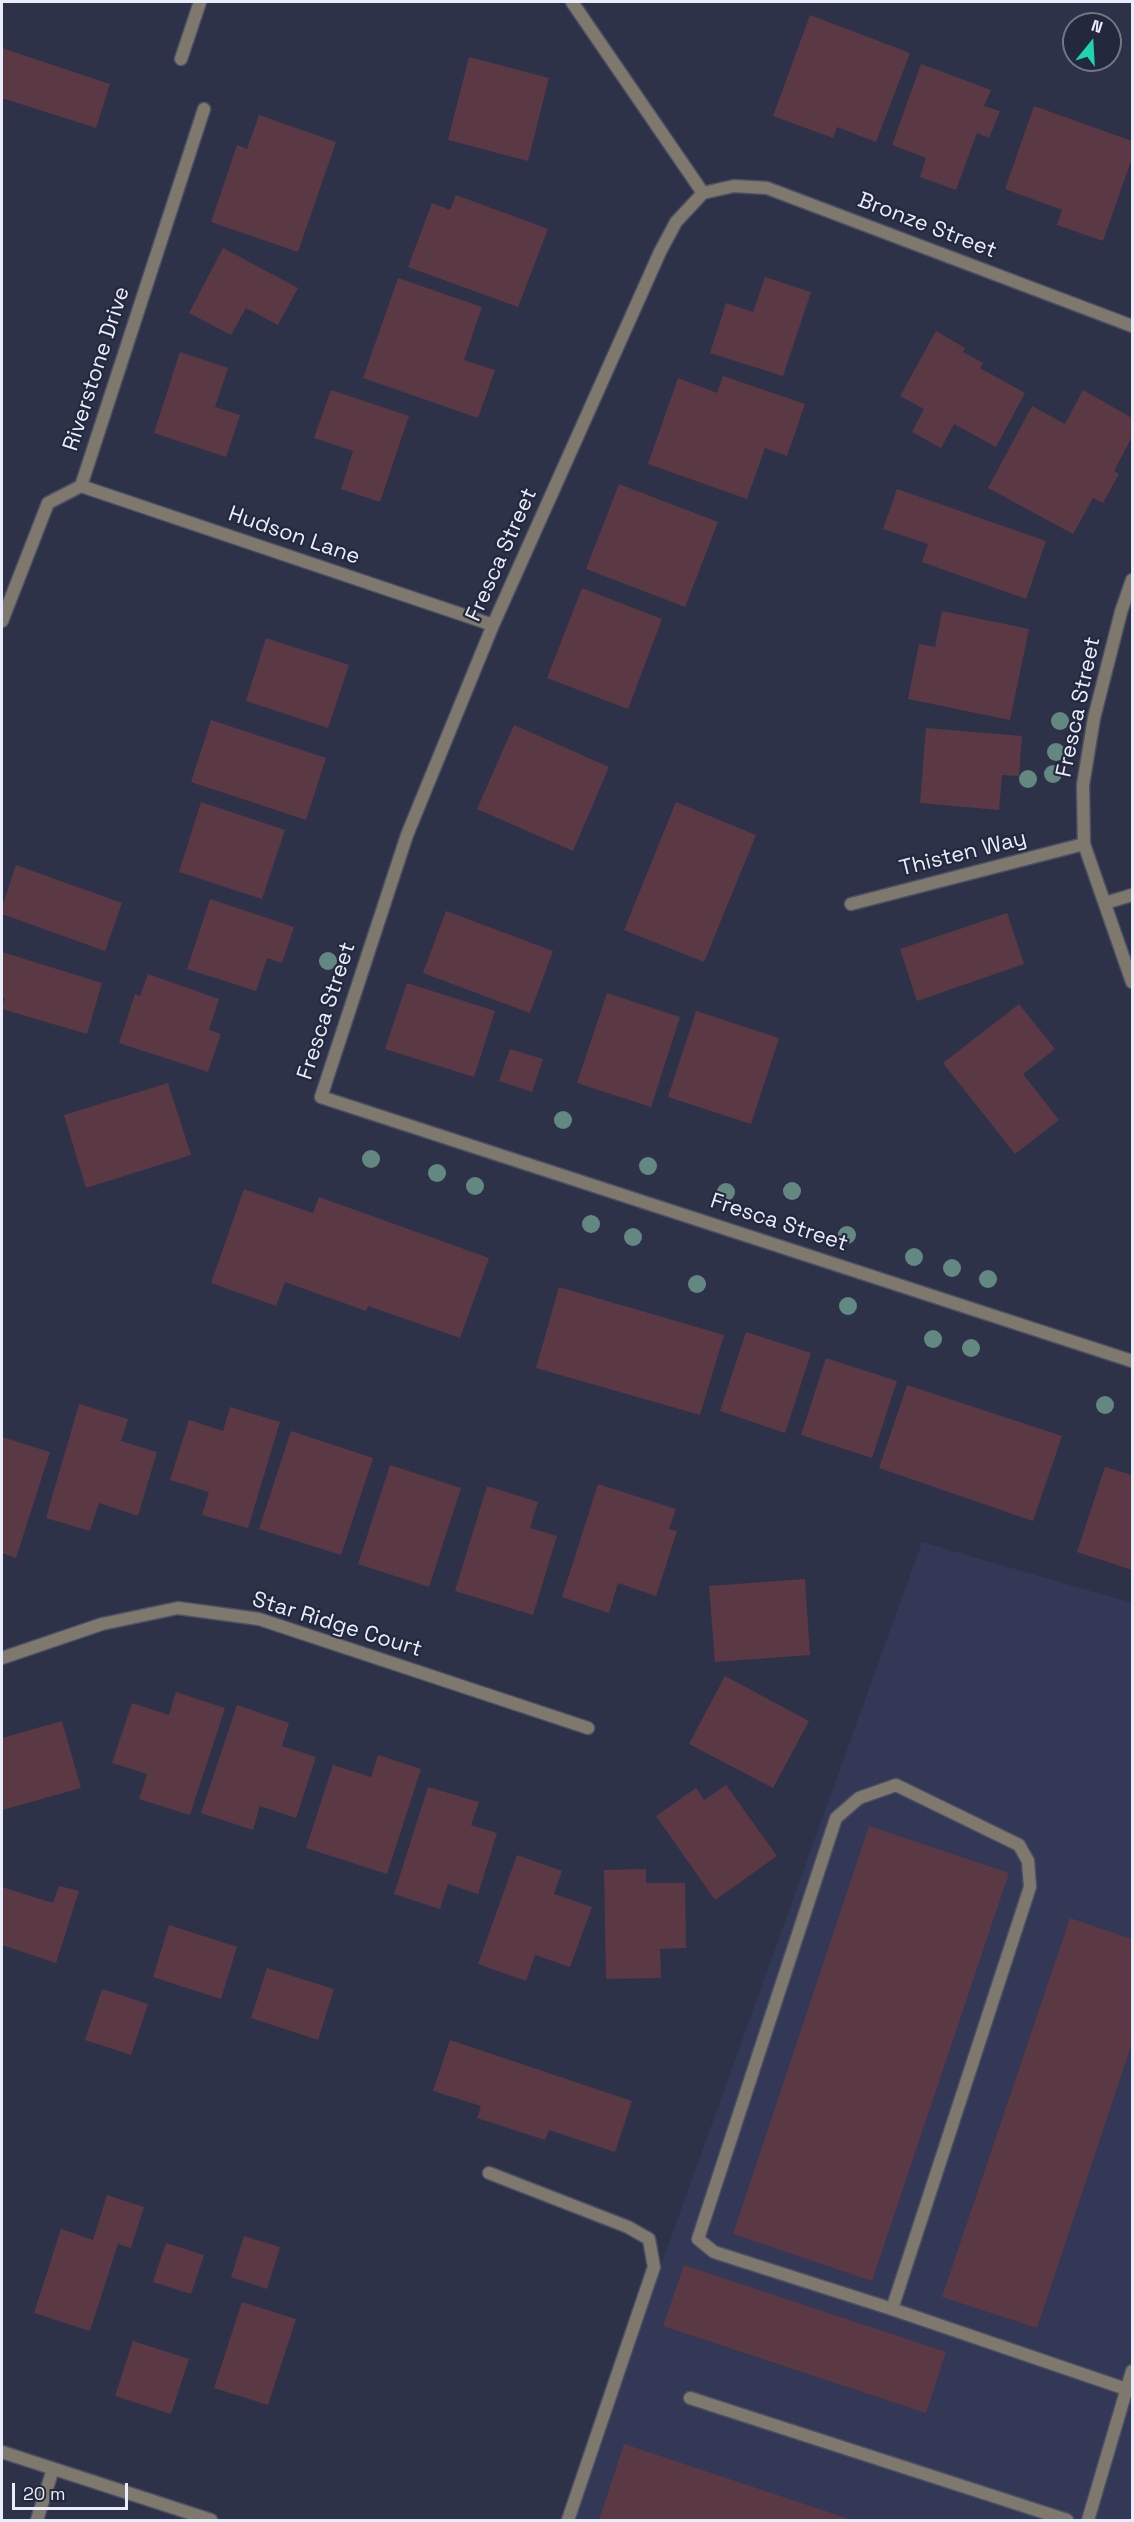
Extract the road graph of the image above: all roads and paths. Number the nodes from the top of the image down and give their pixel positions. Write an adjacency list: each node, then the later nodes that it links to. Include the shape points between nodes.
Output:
1 (200, 2): 3 (street)
2 (572, 2): 5 (street)
3 (181, 59)
4 (204, 109): 7 (street, Riverstone Drive)
5 (703, 193): 6 (street, Bronze Street, via 734,186 767,188); 10 (street, Fresca Street, via 676,222 660,252)
6 (1132, 326)
7 (81, 486): 9 (street, Riverstone Drive, via 48,503); 10 (street, Hudson Lane)
8 (1132, 580): 11 (street, Fresca Street, via 1094,718 1083,785)
9 (2, 621)
10 (494, 625): 16 (street, Fresca Street, via 408,834 321,1097)
11 (1084, 844): 13 (street, Fresca Street); 14 (street, Thisten Way)
12 (1132, 895): 13 (street)
13 (1105, 903): 15 (street, Fresca Street)
14 (852, 904)
15 (1132, 982)
16 (1132, 1360)
17 (2, 1658): 18 (street, Star Ridge Court, via 102,1624 178,1608 259,1618)
18 (588, 1728)
19 (489, 2173): 28 (street, via 628,2227 649,2239 654,2266)
20 (892, 2309): 20 (street, via 714,2253 698,2239 836,1818 859,1797 896,1785 1019,1845 1029,1861 1030,1887); 22 (street)
21 (1132, 2371): 22 (street)
22 (1126, 2389): 30 (street)
23 (690, 2397): 29 (street)
24 (2, 2452): 25 (street)
25 (53, 2469): 26 (street); 27 (street)
26 (37, 2520)
27 (211, 2520)
28 (568, 2520)
29 (1067, 2520)
30 (1088, 2520)

